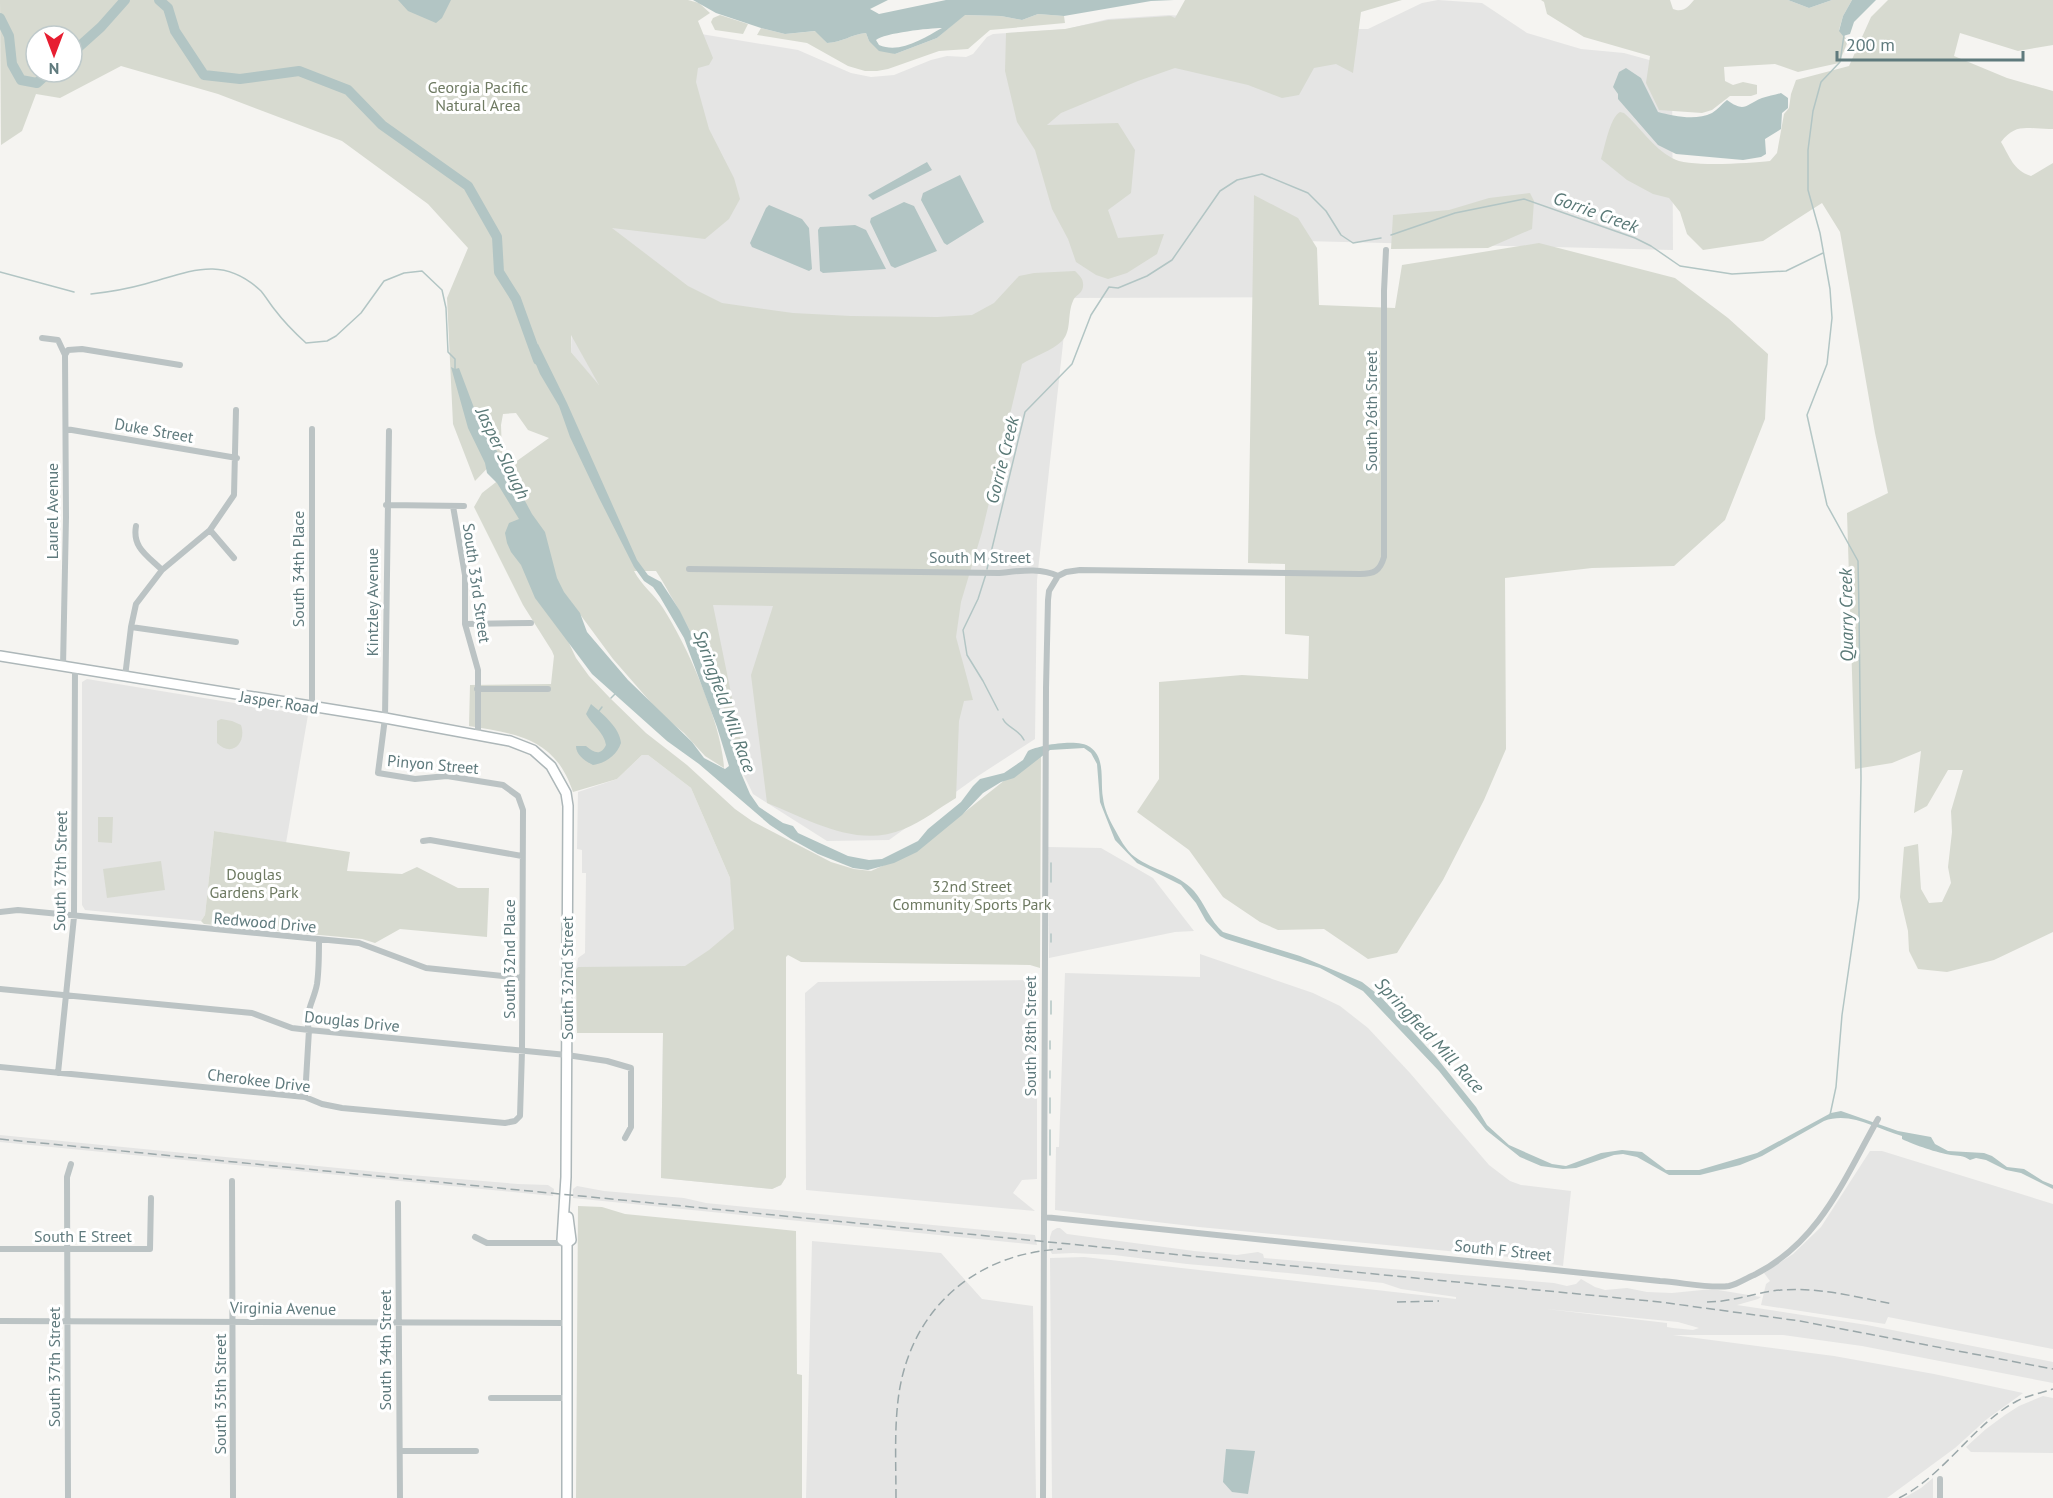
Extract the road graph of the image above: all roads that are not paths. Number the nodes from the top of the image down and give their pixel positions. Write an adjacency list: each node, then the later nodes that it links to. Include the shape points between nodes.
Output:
1 (1386, 250): 18 (street, South 26th Street, via 1384,557)
2 (42, 338): 3 (street, via 58,340)
3 (64, 355): 4 (street, via 68,350 82,350); 6 (street, Laurel Avenue)
4 (180, 365)
5 (236, 410): 9 (street)
6 (66, 429): 9 (street, Duke Street); 25 (street, Laurel Avenue)
7 (312, 429): 30 (street, South 34th Place)
8 (389, 431): 10 (street, Kintzley Avenue)
9 (237, 458): 14 (street, via 234,495)
10 (386, 506): 11 (street); 31 (street, Kintzley Avenue)
11 (453, 506): 12 (street); 21 (street, South 33rd Street, via 465,575)
12 (464, 506)
13 (136, 526): 17 (street, via 135,541)
14 (210, 530): 15 (street); 17 (street)
15 (234, 558)
16 (688, 569): 19 (street, South M Street, via 999,573 1037,570)
17 (162, 570): 22 (street, via 136,604)
18 (1377, 571): 19 (street, South M Street, via 1360,574 1080,570)
19 (1058, 576): 57 (street, South 28th Street, via 1048,600 1045,736)
20 (531, 623): 21 (street)
21 (465, 624): 28 (street, South 33rd Street, via 477,670)
22 (131, 627): 23 (street); 27 (street)
23 (236, 642)
24 (0, 656): 25 (street, Jasper Road)
25 (63, 667): 26 (street, Jasper Road)
26 (75, 669): 27 (street, Jasper Road); 39 (street, South 37th Street)
27 (125, 677): 30 (street, Jasper Road)
28 (477, 689): 29 (street); 32 (street, South 33rd Street)
29 (548, 689)
30 (312, 708): 31 (street, Jasper Road)
31 (385, 718): 32 (street, Jasper Road); 34 (street, Kintzley Avenue)
32 (478, 735): 33 (street, Jasper Road, via 524,745)
33 (551, 766): 46 (street, South 32nd Street, via 566,793 568,806)
34 (378, 773): 35 (street, Pinyon Street, via 415,779 447,776 502,784)
35 (518, 796): 37 (street, South 32nd Place, via 523,810)
36 (423, 841): 37 (street)
37 (522, 856): 41 (street, South 32nd Place)
38 (0, 912): 39 (street, Redwood Drive, via 18,910)
39 (74, 917): 40 (street, Redwood Drive); 43 (street, South 37th Street)
40 (320, 941): 41 (street, Redwood Drive, via 359,943 426,968); 44 (street, via 317,985 307,1010)
41 (522, 978): 45 (street, South 32nd Place)
42 (0, 989): 43 (street, Douglas Drive)
43 (67, 995): 44 (street, Douglas Drive, via 252,1013); 48 (street, South 37th Street)
44 (309, 1030): 45 (street, Douglas Drive); 49 (street)
45 (522, 1051): 46 (street, Douglas Drive); 51 (street, South 32nd Place, via 521,1109)
46 (567, 1055): 52 (street, Douglas Drive, via 631,1068 631,1127); 59 (street, South 32nd Street, via 565,1194 571,1240)
47 (0, 1067): 48 (street, Cherokee Drive)
48 (58, 1072): 49 (street, Cherokee Drive)
49 (305, 1096): 51 (street, Cherokee Drive, via 342,1108)
50 (1878, 1119): 57 (street, South F Street, via 1830,1208 1816,1225 1783,1256 1729,1286)
51 (515, 1121)
52 (625, 1138)
53 (71, 1164): 61 (street, South 37th Street, via 67,1177)
54 (232, 1181): 64 (street, South 35th Street)
55 (150, 1198): 61 (street, South E Street, via 150,1250)
56 (398, 1203): 66 (street, South 34th Street)
57 (1044, 1218): 76 (street, South 28th Street)
58 (475, 1237): 59 (street, via 487,1243)
59 (567, 1243): 65 (street, South 32nd Street)
60 (0, 1249): 61 (street, South E Street)
61 (67, 1250): 63 (street, South 37th Street)
62 (0, 1321): 63 (street, Virginia Avenue)
63 (68, 1321): 64 (street, Virginia Avenue); 72 (street, South 37th Street)
64 (233, 1321): 66 (street, Virginia Avenue); 73 (street, South 35th Street)
65 (567, 1323): 66 (street, Virginia Avenue); 68 (street, South 32nd Street)
66 (398, 1324): 69 (street, South 34th Street)
67 (491, 1398): 68 (street)
68 (567, 1398): 75 (street, South 32nd Street)
69 (400, 1451): 70 (street); 74 (street, South 34th Street)
70 (476, 1451)
71 (1940, 1479): 77 (street)
72 (68, 1498)
73 (233, 1498)
74 (399, 1498)
75 (567, 1498)
76 (1042, 1498)
77 (1940, 1498)

